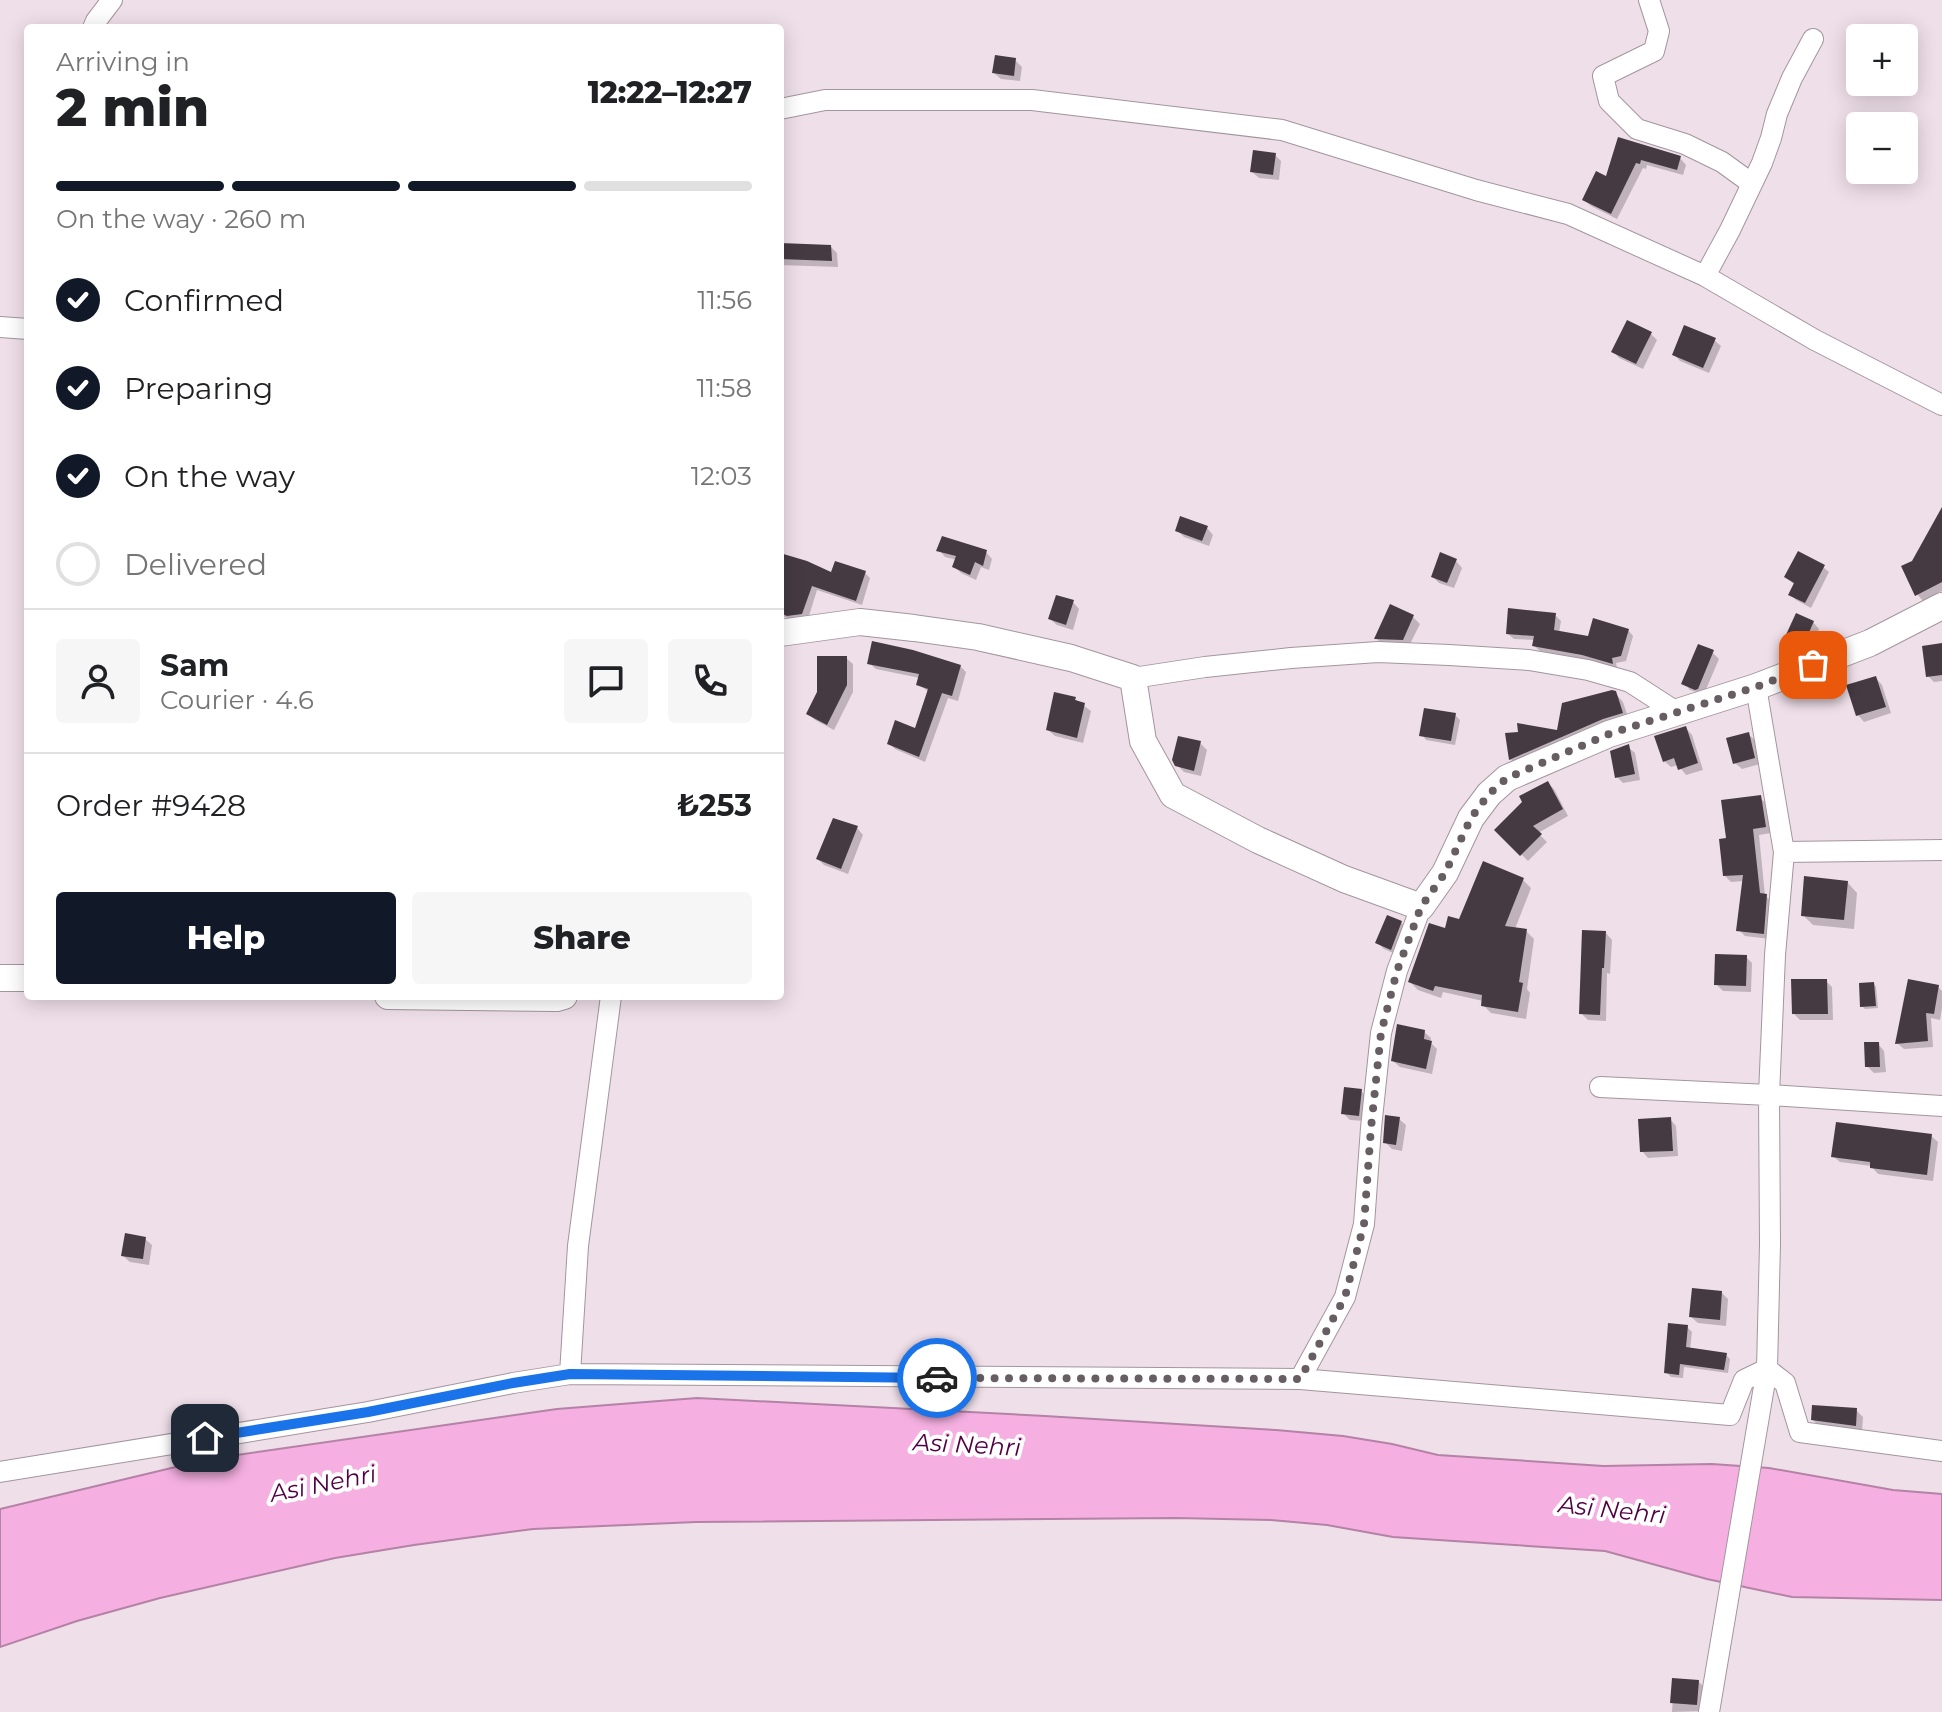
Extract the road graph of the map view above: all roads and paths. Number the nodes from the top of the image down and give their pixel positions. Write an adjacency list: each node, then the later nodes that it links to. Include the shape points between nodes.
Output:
1 (112, 0): 3 (street)
2 (1649, 0): 6 (street, via 1659,31 1654,51 1603,76 1609,101 1637,129 1685,144)
3 (95, 24)
4 (1813, 39): 6 (street)
5 (784, 108): 7 (street, via 825,100 1032,100 1282,130 1568,214)
6 (1751, 183): 7 (street)
7 (1705, 276): 10 (street)
8 (0, 327): 9 (street)
9 (24, 329)
10 (1942, 405)
11 (1942, 606): 14 (street, via 1870,643)
12 (784, 632): 13 (street, via 860,622 914,628 1060,655)
13 (1133, 678): 15 (street, via 1378,652 1529,660 1630,682); 18 (street, via 1143,741 1173,795 1344,879)
14 (1756, 687): 15 (street); 17 (street)
15 (1678, 713): 18 (street, via 1609,734 1507,778 1471,818 1445,873)
16 (1942, 850): 17 (street)
17 (1784, 852): 21 (street)
18 (1421, 907): 25 (street, via 1381,1033 1364,1224 1345,1297)
19 (610, 1000): 24 (street, via 578,1246)
20 (1600, 1087): 21 (street)
21 (1769, 1095): 22 (street); 23 (street)
22 (1942, 1106)
23 (1767, 1369): 25 (street, via 1744,1380 1730,1415); 26 (street, via 1785,1383 1800,1432); 28 (street)
24 (570, 1374): 25 (street); 27 (street)
25 (1300, 1379)
26 (1942, 1451)
27 (0, 1472)
28 (1709, 1712)

